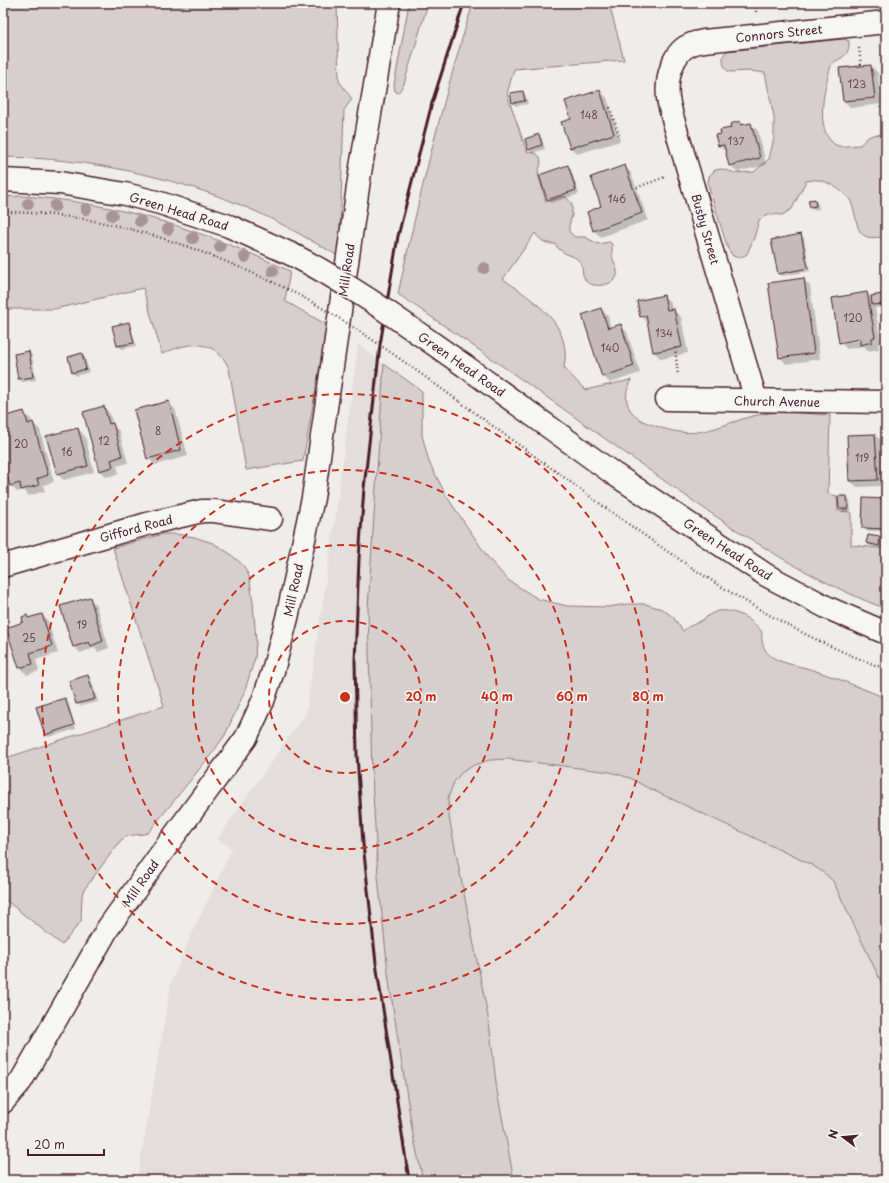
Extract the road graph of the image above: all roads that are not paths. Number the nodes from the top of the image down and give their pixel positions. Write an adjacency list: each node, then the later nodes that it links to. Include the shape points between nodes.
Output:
1 (389, 3): 11 (street, Mill Road, via 360,173 313,498 287,618 263,701 246,738 108,928 21,1081)
2 (886, 22): 3 (street, Connors Street, via 704,41 691,44)
3 (676, 57): 6 (street, Busby Street, via 668,81 668,98)
4 (3, 180): 10 (street, Green Head Road, bridge, via 60,183 160,203 229,226 293,255 359,293 620,478 744,561 828,608)
5 (667, 399): 6 (street, Church Avenue)
6 (756, 400): 7 (street, Church Avenue)
7 (886, 402)
8 (272, 519): 9 (street, Gifford Road, via 214,510 202,511 147,524)
9 (3, 566)
10 (886, 633)
11 (3, 1102)

